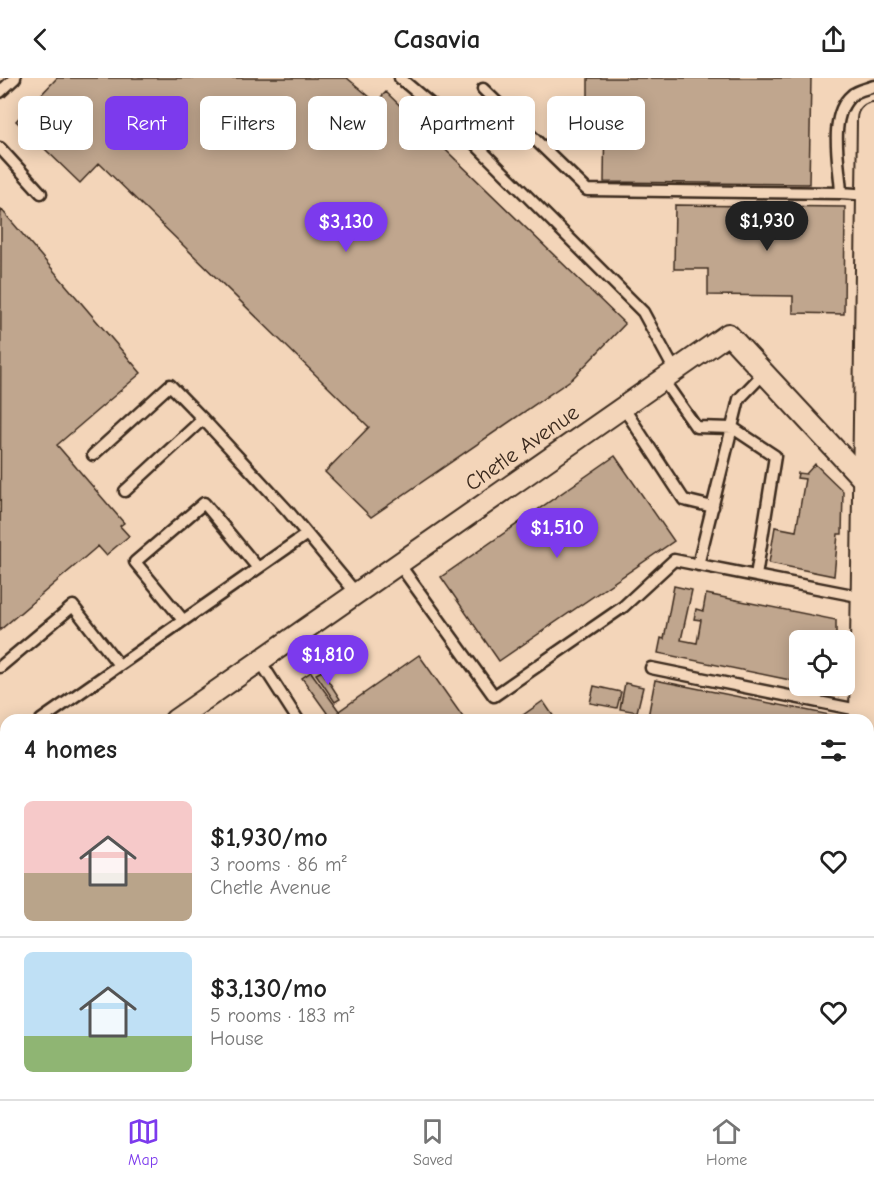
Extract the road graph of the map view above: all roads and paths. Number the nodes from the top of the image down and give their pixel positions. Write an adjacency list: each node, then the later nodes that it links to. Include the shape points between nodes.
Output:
1 (15, 78): 5 (lane)
2 (400, 78): 12 (lane, via 459,128 643,312)
3 (874, 86): 9 (lane, via 852,94 843,106 838,123)
4 (483, 89): 9 (lane, via 587,190)
5 (0, 92)
6 (874, 119): 10 (main road)
7 (0, 148): 8 (lane)
8 (41, 193)
9 (841, 193): 10 (lane)
10 (872, 195): 17 (main road)
11 (764, 373): 12 (street, Chetle Avenue, via 728,334); 15 (lane, via 739,399); 17 (street, Chetle Avenue)
12 (669, 375): 13 (street, Chetle Avenue); 15 (lane, via 696,427)
13 (623, 407): 19 (lane, via 684,500); 21 (street, Chetle Avenue)
14 (203, 419): 16 (lane, via 170,385); 18 (lane); 20 (lane)
15 (732, 428): 19 (lane); 24 (lane, via 775,456)
16 (93, 454)
17 (872, 487): 26 (main road)
18 (125, 491)
19 (713, 507): 22 (lane)
20 (307, 534): 23 (lane); 25 (lane)
21 (399, 564): 22 (lane, via 494,696 622,607 674,560); 25 (street, Chetle Avenue)
22 (698, 565): 24 (lane)
23 (258, 568): 27 (lane); 27 (lane, via 204,503 135,562)
24 (756, 576): 26 (lane)
25 (356, 593): 28 (street, Chetle Avenue)
26 (867, 598): 36 (main road)
27 (183, 620): 29 (lane)
28 (260, 661): 33 (street, Chetle Avenue); 34 (lane)
29 (120, 665): 30 (lane, via 73,606); 32 (lane)
30 (0, 667)
31 (651, 668): 35 (lane)
32 (49, 714)
33 (184, 714)
34 (294, 714)
35 (857, 714)
36 (866, 714)

